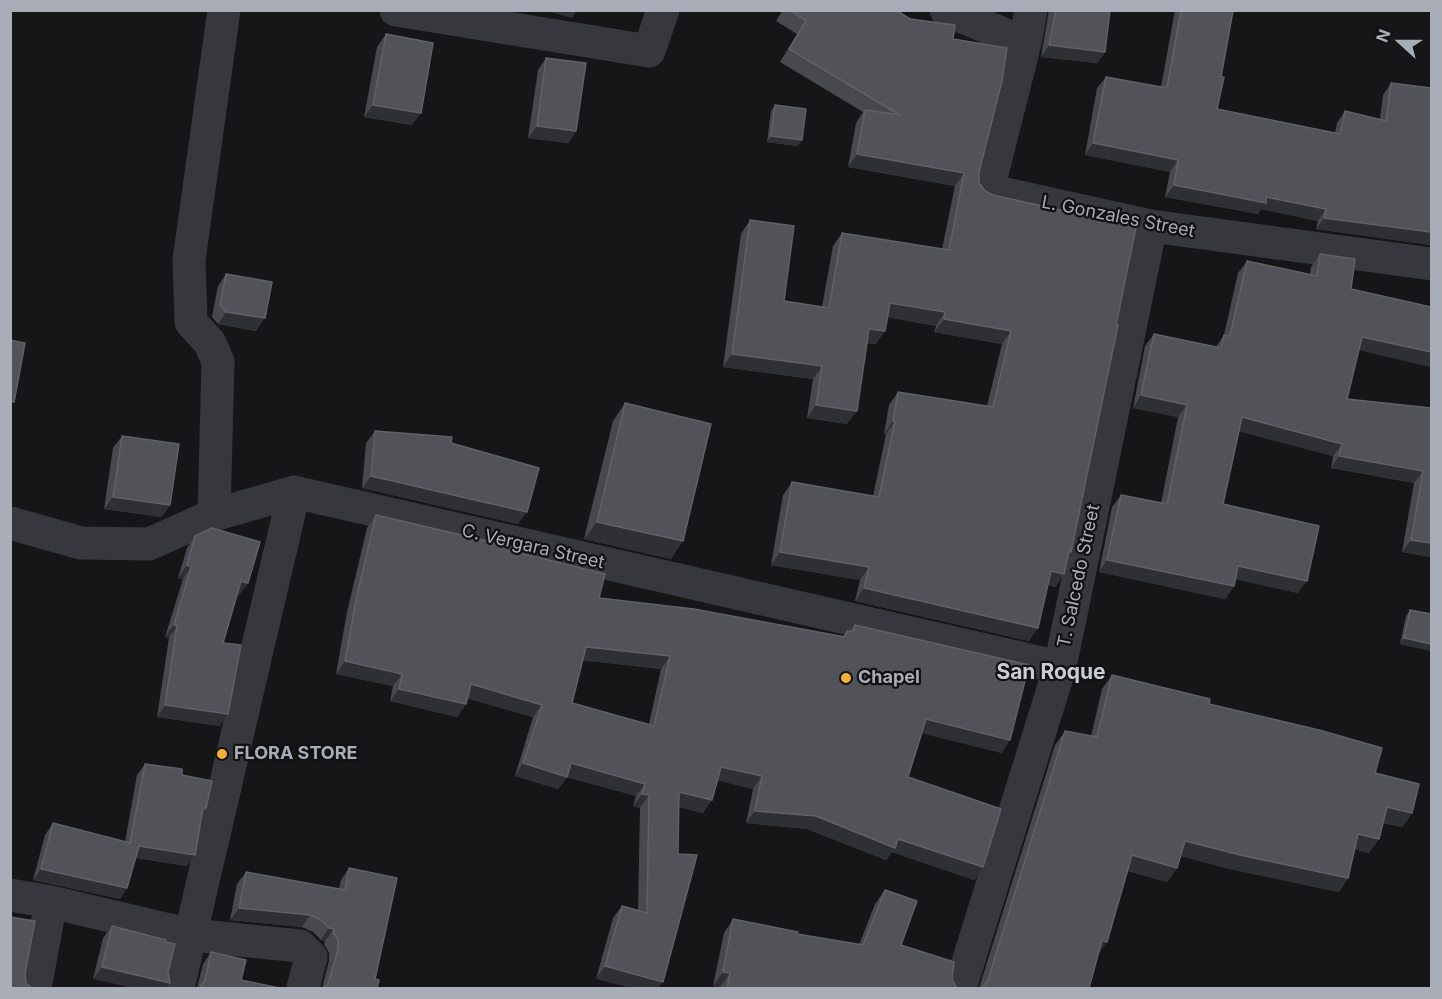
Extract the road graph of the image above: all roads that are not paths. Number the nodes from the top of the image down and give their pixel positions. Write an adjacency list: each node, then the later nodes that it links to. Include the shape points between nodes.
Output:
1 (225, 10): 10 (street, via 189,260 191,322 210,343 218,362)
2 (396, 10): 3 (street, via 649,51)
3 (663, 10)
4 (946, 10): 6 (street)
5 (1031, 10): 6 (street, L. Gonzales Street)
6 (1025, 43): 7 (street, L. Gonzales Street, via 988,190)
7 (1151, 226): 8 (street, L. Gonzales Street); 12 (street, T. Salcedo Street)
8 (1431, 264)
9 (294, 492): 10 (street, C. Vergara Street); 12 (street, C. Vergara Street); 15 (street)
10 (214, 515): 11 (street, C. Vergara Street, via 149,544 81,543)
11 (10, 523)
12 (1060, 667): 19 (street, T. Salcedo Street)
13 (10, 895): 14 (street)
14 (51, 902): 15 (street); 16 (street)
15 (191, 935): 17 (street); 18 (street, via 300,946 311,957)
16 (35, 988)
17 (178, 988)
18 (303, 988)
19 (960, 988)

